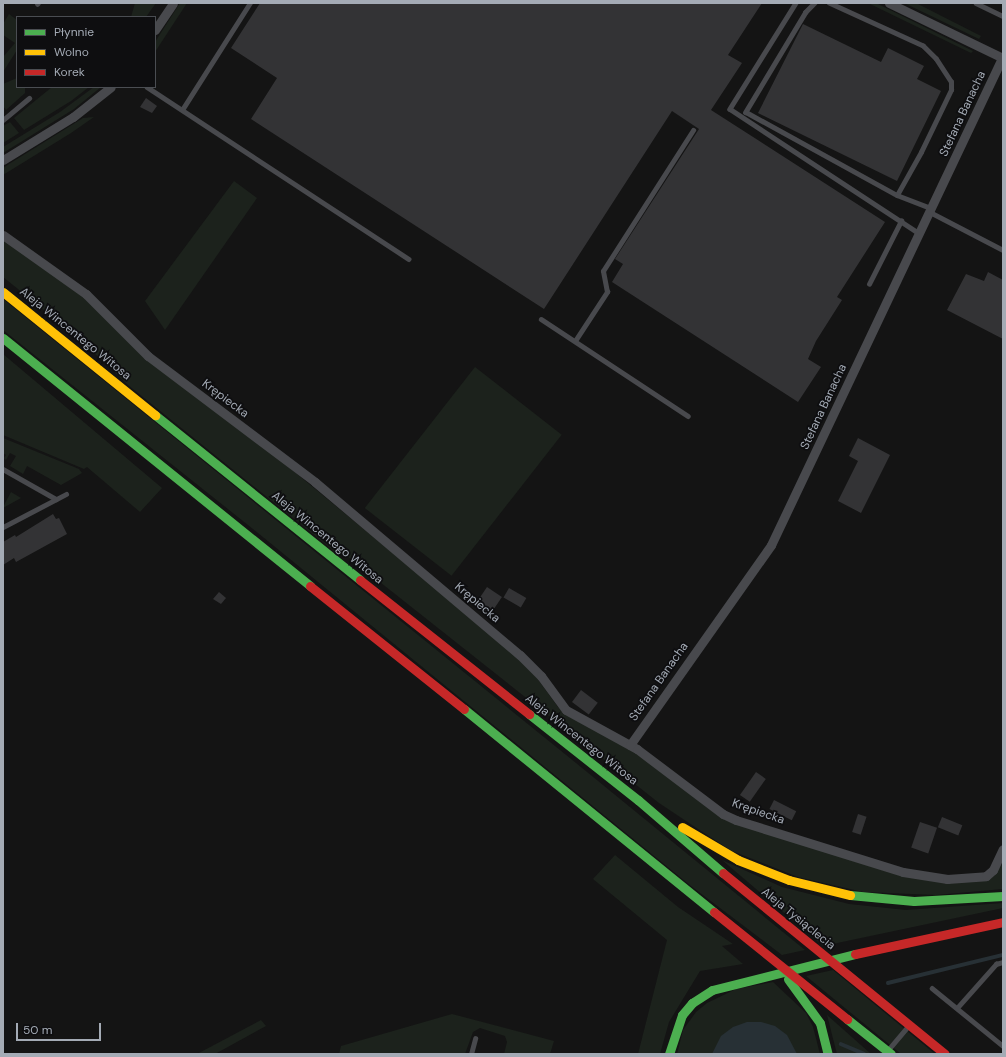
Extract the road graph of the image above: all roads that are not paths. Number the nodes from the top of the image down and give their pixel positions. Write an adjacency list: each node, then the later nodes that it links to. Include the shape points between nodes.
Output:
1 (173, 3): 9 (street)
2 (250, 3): 14 (lane)
3 (796, 3): 20 (lane, via 730,109)
4 (815, 3): 18 (lane, via 806,12 746,112)
5 (829, 3): 18 (lane, via 923,46 936,59 950,82 951,90)
6 (889, 3): 10 (street)
7 (976, 3): 8 (lane)
8 (1003, 16)
9 (156, 28)
10 (1003, 58): 19 (street, Stefana Banacha)
11 (110, 88): 17 (street, via 73,118)
12 (149, 88): 14 (lane)
13 (29, 98): 15 (lane)
14 (182, 110): 24 (lane)
15 (3, 120)
16 (693, 130): 29 (lane, via 603,271 607,292)
17 (3, 160)
18 (897, 195): 19 (lane)
19 (930, 210): 21 (street, Stefana Banacha); 23 (lane)
20 (901, 221): 21 (lane); 25 (lane)
21 (919, 233): 35 (street, Stefana Banacha, via 771,545)
22 (3, 235): 35 (street, Krępiecka, via 86,294 148,356 315,482 520,654 541,676 566,710)
23 (1003, 250)
24 (409, 259)
25 (869, 284)
26 (3, 292): 36 (main road, Aleja Wincentego Witosa, via 394,608)
27 (541, 319): 29 (lane)
28 (3, 338): 40 (main road)
29 (575, 341): 30 (lane)
30 (688, 416)
31 (3, 469): 33 (lane)
32 (66, 494): 33 (lane)
33 (56, 499): 34 (lane)
34 (3, 527)
35 (630, 745): 37 (street, Krępiecka, via 736,820 903,872 947,879 986,876 993,870)
36 (638, 800): 38 (main road, via 738,860 815,888 899,901); 44 (main road, Aleja Tysiąclecia, via 758,903)
37 (1003, 849)
38 (1003, 896)
39 (1003, 922): 49 (main road, via 857,953 712,990 692,1003 678,1022)
40 (762, 950): 47 (main road); 50 (main road, via 813,1011 823,1029)
41 (1003, 962): 43 (lane, via 996,964)
42 (932, 988): 43 (lane)
43 (957, 1008): 46 (lane)
44 (909, 1024): 47 (lane); 51 (main road, Aleja Tysiąclecia)
45 (475, 1040): 48 (lane)
46 (1003, 1046)
47 (889, 1052)
48 (471, 1054)
49 (669, 1054)
50 (828, 1054)
51 (945, 1054)

